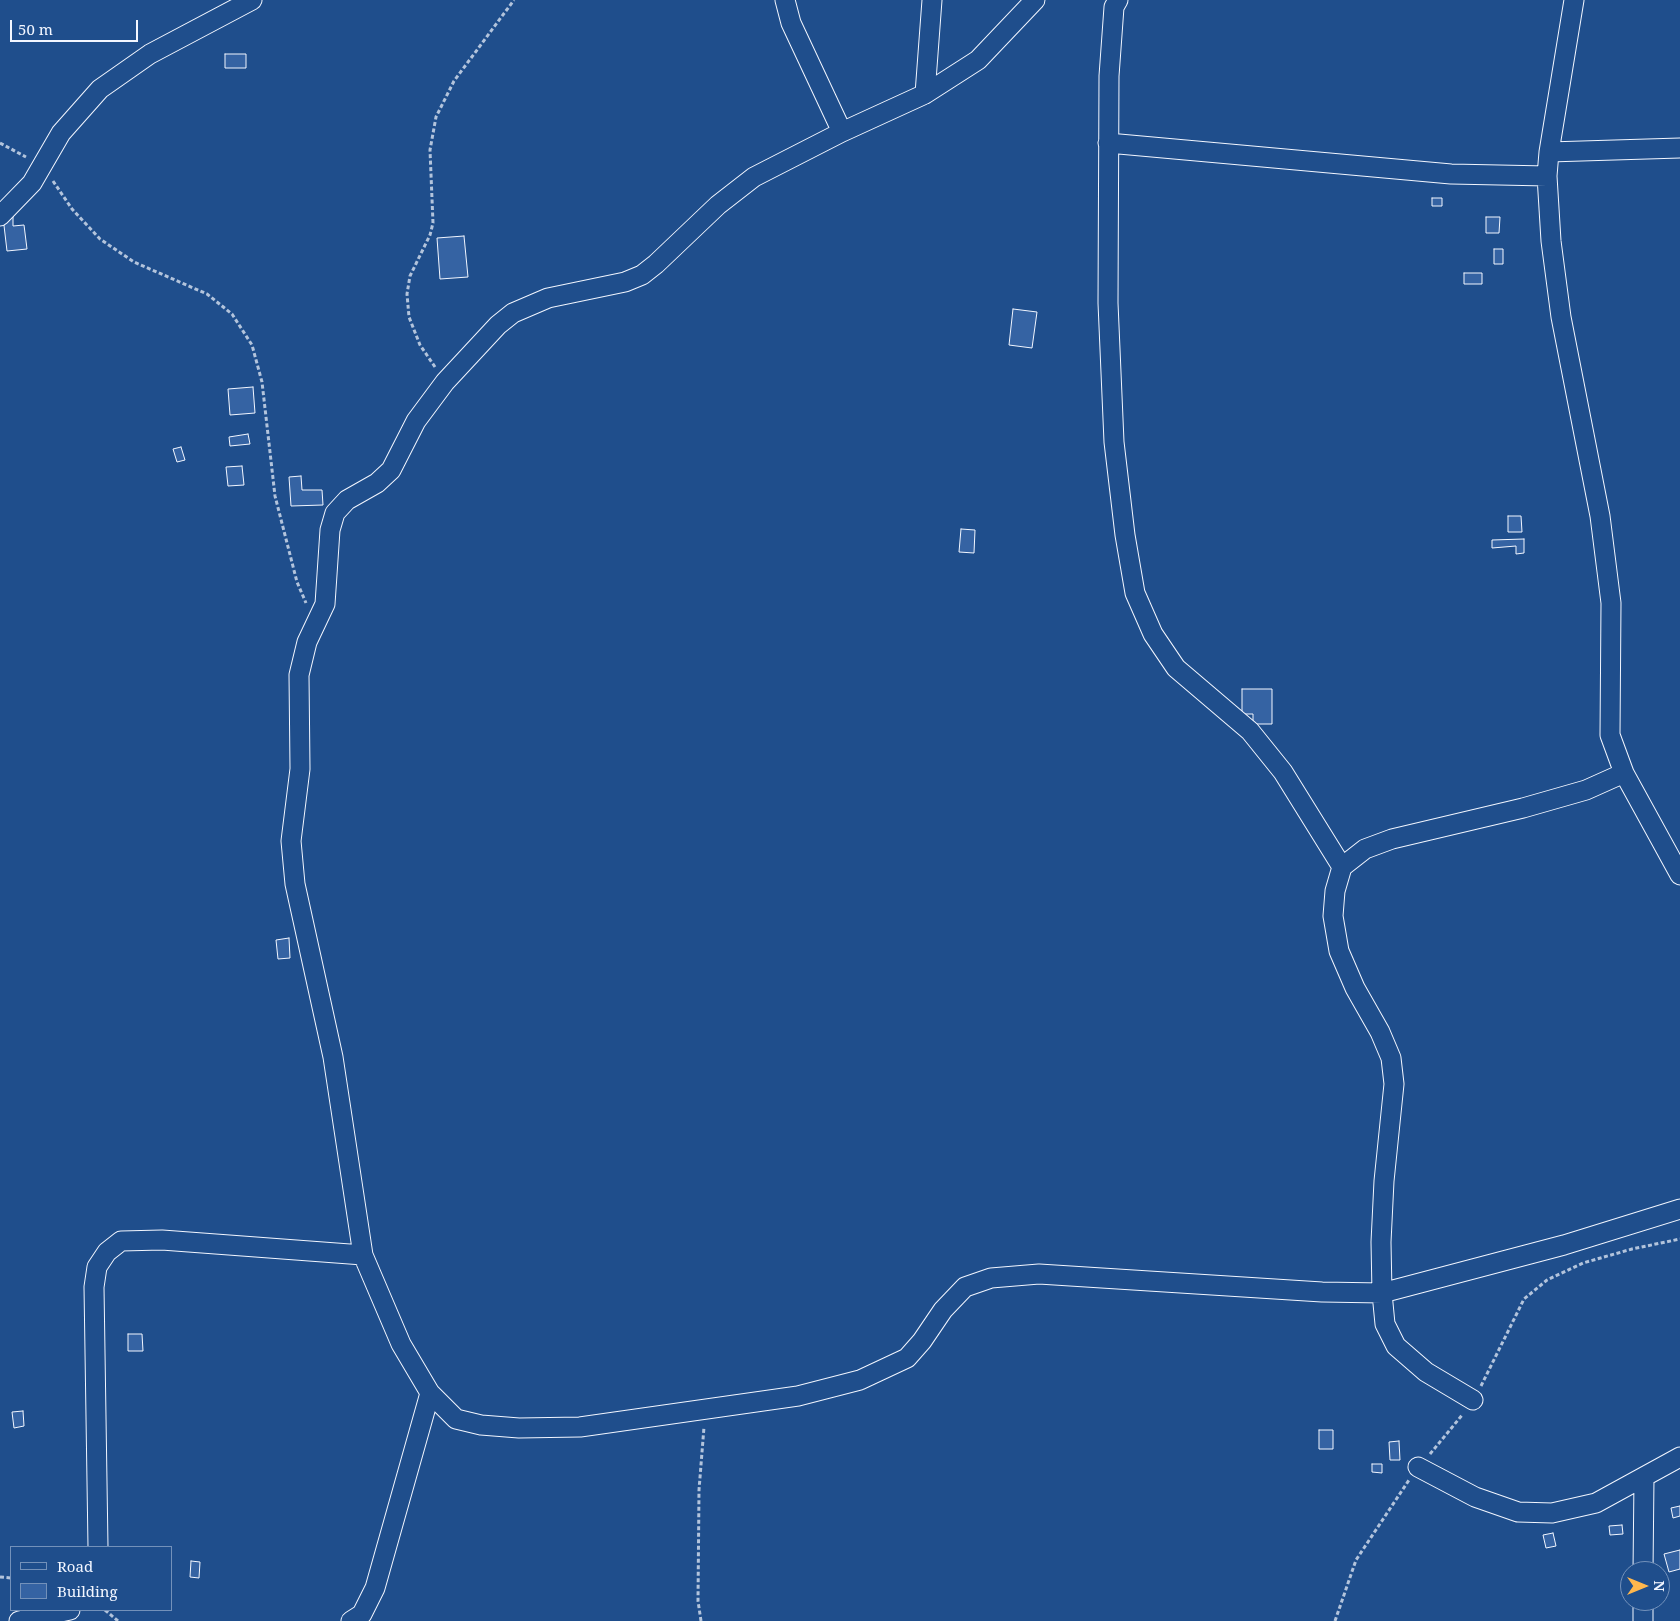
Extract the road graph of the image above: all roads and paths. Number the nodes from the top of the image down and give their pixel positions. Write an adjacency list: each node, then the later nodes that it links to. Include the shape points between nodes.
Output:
1 (252, 0): 14 (street, via 150,54 113,78 62,133)
2 (514, 0): 17 (path, via 454,81 436,117 430,150 433,223 410,276 407,294 409,317 420,345)
3 (785, 0): 9 (street, via 791,23)
4 (932, 0): 8 (street)
5 (1035, 0): 8 (street, via 978,60)
6 (1574, 0): 13 (street)
7 (1114, 2): 11 (street)
8 (925, 94): 9 (street)
9 (842, 132): 17 (street, via 754,177 642,274 625,282 548,298 512,313)
10 (0, 143): 14 (path)
11 (1108, 143): 15 (street, via 1451,174); 20 (street, via 1108,303 1114,442 1124,535 1135,593 1153,634 1176,668 1250,731 1283,772)
12 (1680, 148): 13 (street)
13 (1549, 152): 15 (street)
14 (42, 167): 16 (street, via 25,192); 18 (path, via 72,209 100,240 134,262 206,294 232,314 252,345 262,382 275,496 297,582)
15 (1547, 176): 19 (street, via 1561,317 1600,516 1611,603 1610,735)
16 (0, 216)
17 (445, 382): 18 (street, via 416,421 391,470 377,483 347,500 335,513 330,530 325,604)
18 (315, 624): 23 (street, via 299,675 300,769 290,841 295,884 333,1057)
19 (1624, 773): 20 (street, via 1586,790 1523,808 1392,839 1365,849); 21 (street)
20 (1342, 867): 24 (street, via 1335,891 1333,916 1339,951 1391,1058 1394,1084 1384,1181)
21 (1680, 875)
22 (1680, 1209): 24 (street, via 1564,1245)
23 (363, 1255): 25 (street, via 401,1344); 31 (street, via 162,1240 121,1241 107,1252 97,1267 94,1287)
24 (1382, 1293): 26 (street, via 1385,1324 1396,1346 1426,1372); 27 (street, via 1039,1274 991,1278 965,1287 907,1358 886,1368 860,1380 798,1396)
25 (430, 1393): 27 (street, via 456,1419 519,1428 580,1427); 35 (street, via 375,1588)
26 (1473, 1400)
27 (706, 1410): 38 (path, via 699,1490)
28 (1680, 1457): 30 (street)
29 (1418, 1467): 30 (street, via 1475,1497 1518,1512 1552,1513 1596,1503)
30 (1644, 1478): 32 (street)
31 (98, 1546)
32 (1643, 1561)
33 (65, 1611): 36 (street)
34 (106, 1611): 37 (path)
35 (358, 1618)
36 (19, 1621)
37 (118, 1621)
38 (700, 1621)

